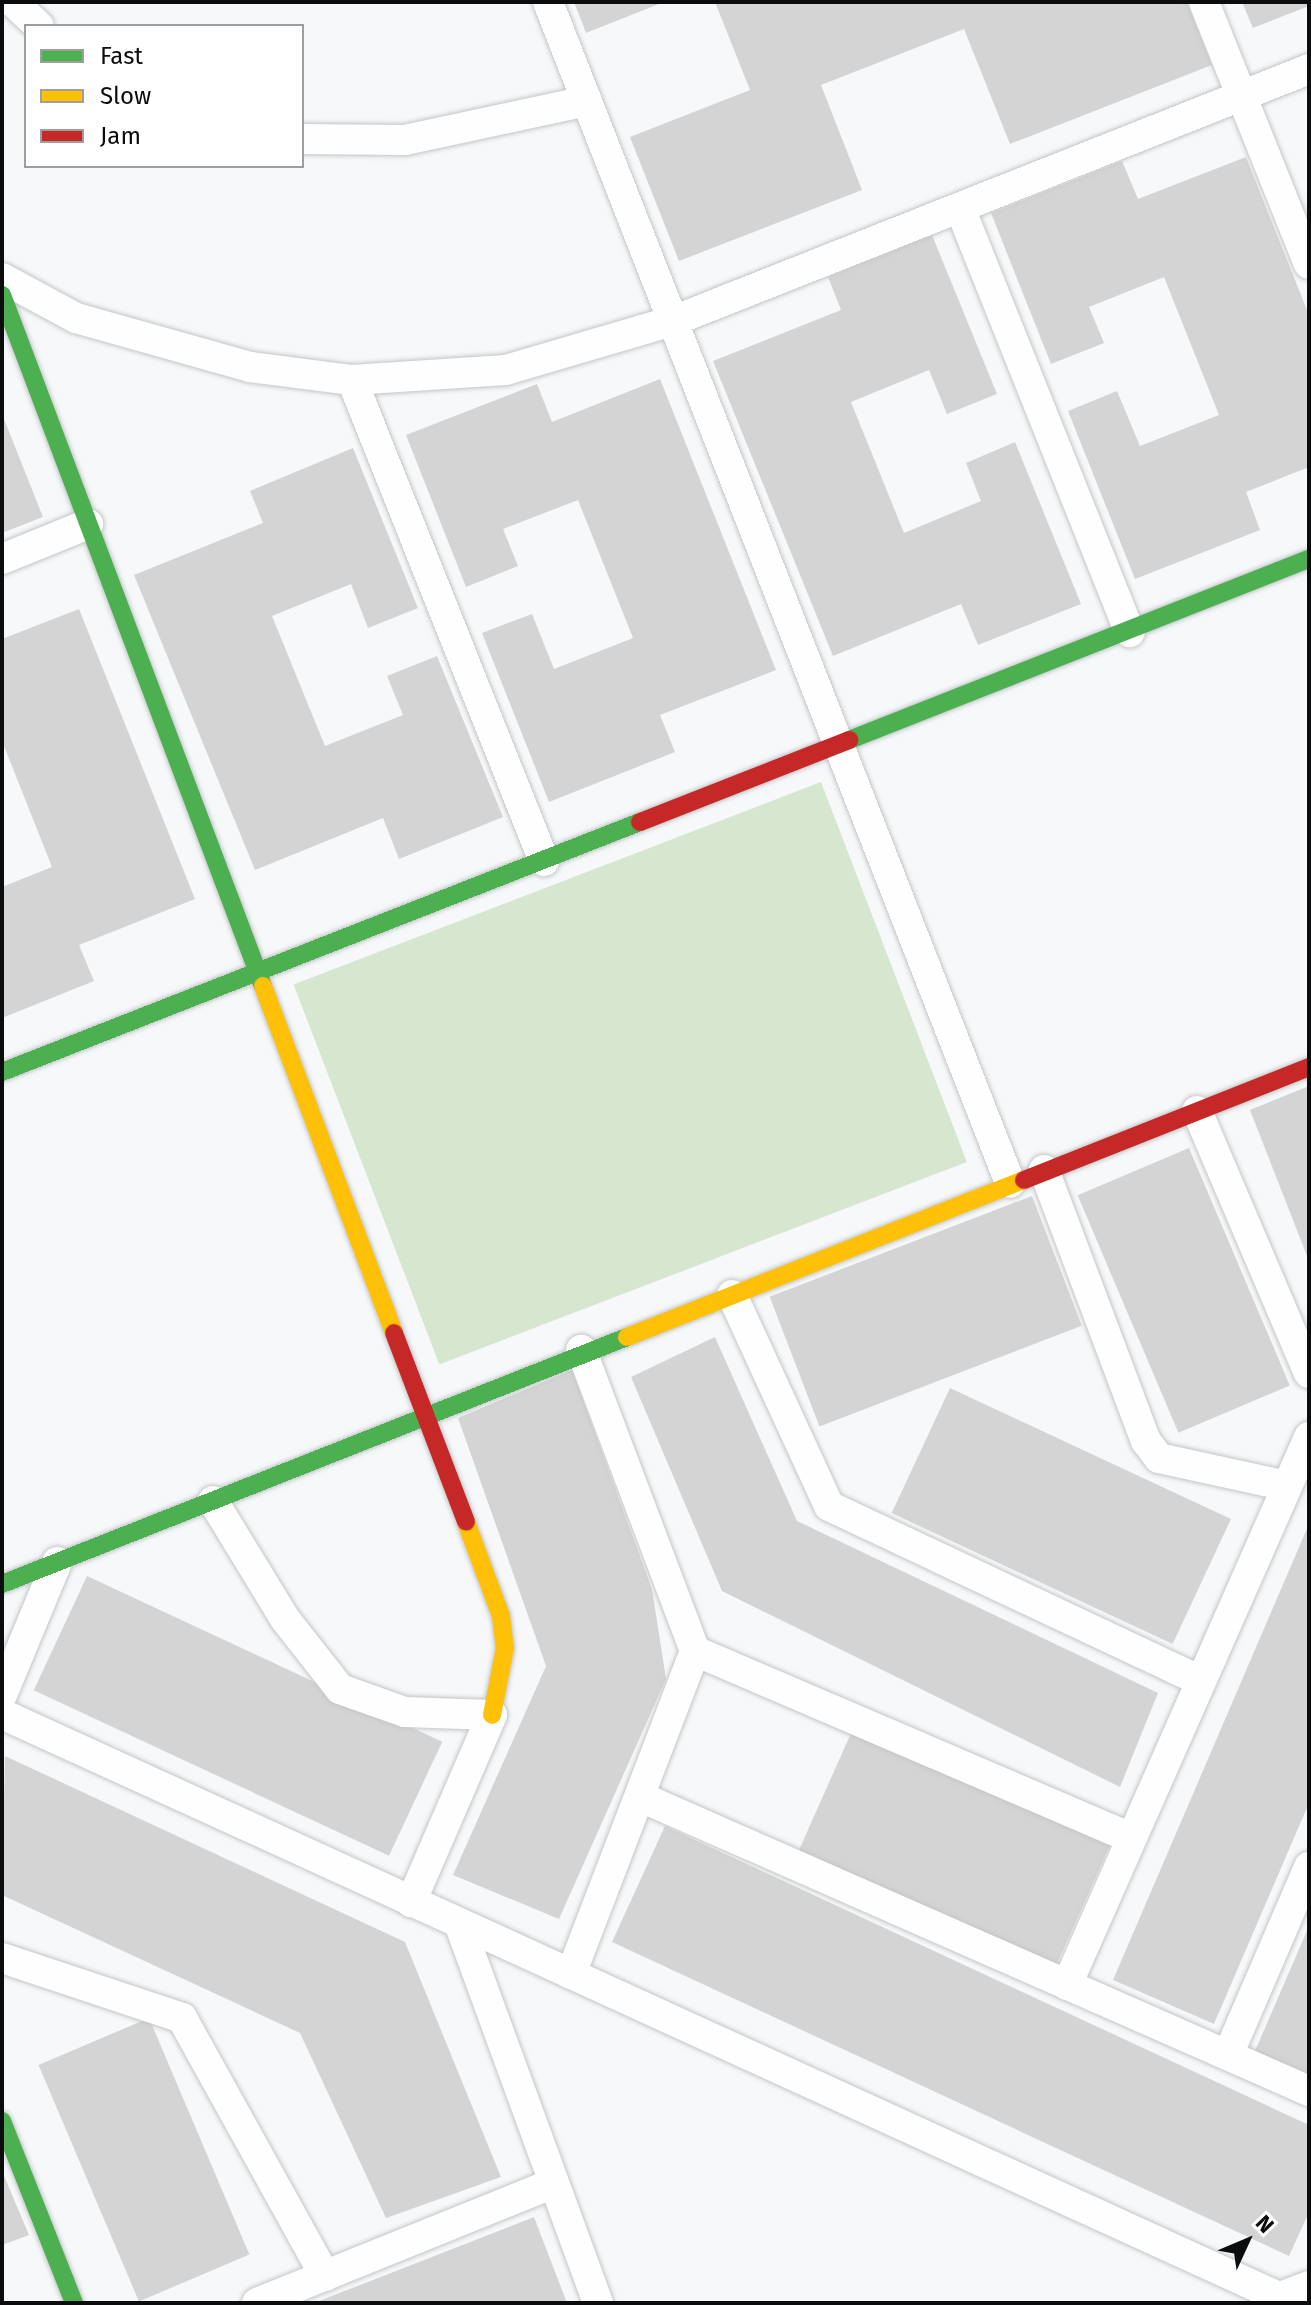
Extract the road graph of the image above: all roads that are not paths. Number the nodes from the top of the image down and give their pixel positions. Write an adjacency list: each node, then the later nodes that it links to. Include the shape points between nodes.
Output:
1 (13, 2): 4 (street)
2 (548, 2): 7 (street)
3 (1204, 2): 6 (street)
4 (37, 24)
5 (1309, 69): 6 (street)
6 (1241, 96): 9 (street); 10 (street)
7 (587, 101): 8 (street, via 405,140); 13 (street)
8 (304, 139)
9 (960, 208): 13 (street); 18 (street)
10 (1309, 264)
11 (2, 278): 14 (street, via 76,318 166,349)
12 (2, 295): 15 (street)
13 (673, 321): 14 (street, via 506,370); 19 (street)
14 (352, 380): 20 (street)
15 (88, 524): 16 (street); 21 (street)
16 (2, 559)
17 (1309, 559): 18 (street)
18 (1130, 632): 19 (street)
19 (839, 746): 20 (street); 26 (street)
20 (544, 861): 21 (street)
21 (258, 972): 23 (street); 30 (street)
22 (1309, 1067): 24 (street)
23 (2, 1072)
24 (1197, 1111): 25 (street); 29 (street)
25 (1044, 1170): 26 (street); 32 (street, via 1146,1441 1159,1458)
26 (1010, 1183): 27 (street)
27 (732, 1295): 28 (street); 37 (street, via 829,1506)
28 (581, 1350): 30 (street); 36 (street)
29 (1309, 1373)
30 (425, 1412): 33 (street); 40 (street, via 501,1616 505,1648)
31 (1309, 1437): 32 (street)
32 (1287, 1486): 37 (street)
33 (213, 1501): 34 (street); 40 (street, via 285,1619 340,1689 405,1712)
34 (57, 1562): 35 (street); 38 (street)
35 (2, 1584)
36 (695, 1651): 41 (street); 42 (street)
37 (1201, 1681): 42 (street)
38 (2, 1695)
39 (2, 1714): 44 (street)
40 (492, 1715): 44 (street)
41 (643, 1798): 47 (street); 48 (street)
42 (1131, 1838): 48 (street)
43 (1309, 1867): 49 (street)
44 (411, 1902): 45 (street)
45 (459, 1923): 47 (street); 52 (street)
46 (2, 1958): 53 (street, via 182,2018)
47 (571, 1974): 55 (street)
48 (1067, 1985): 49 (street)
49 (1228, 2055): 50 (street)
50 (1309, 2091)
51 (2, 2121): 56 (street)
52 (554, 2183): 53 (street); 58 (street)
53 (325, 2276): 57 (street)
54 (1309, 2286): 55 (street)
55 (1272, 2300)
56 (74, 2303)
57 (257, 2303)
58 (598, 2303)

